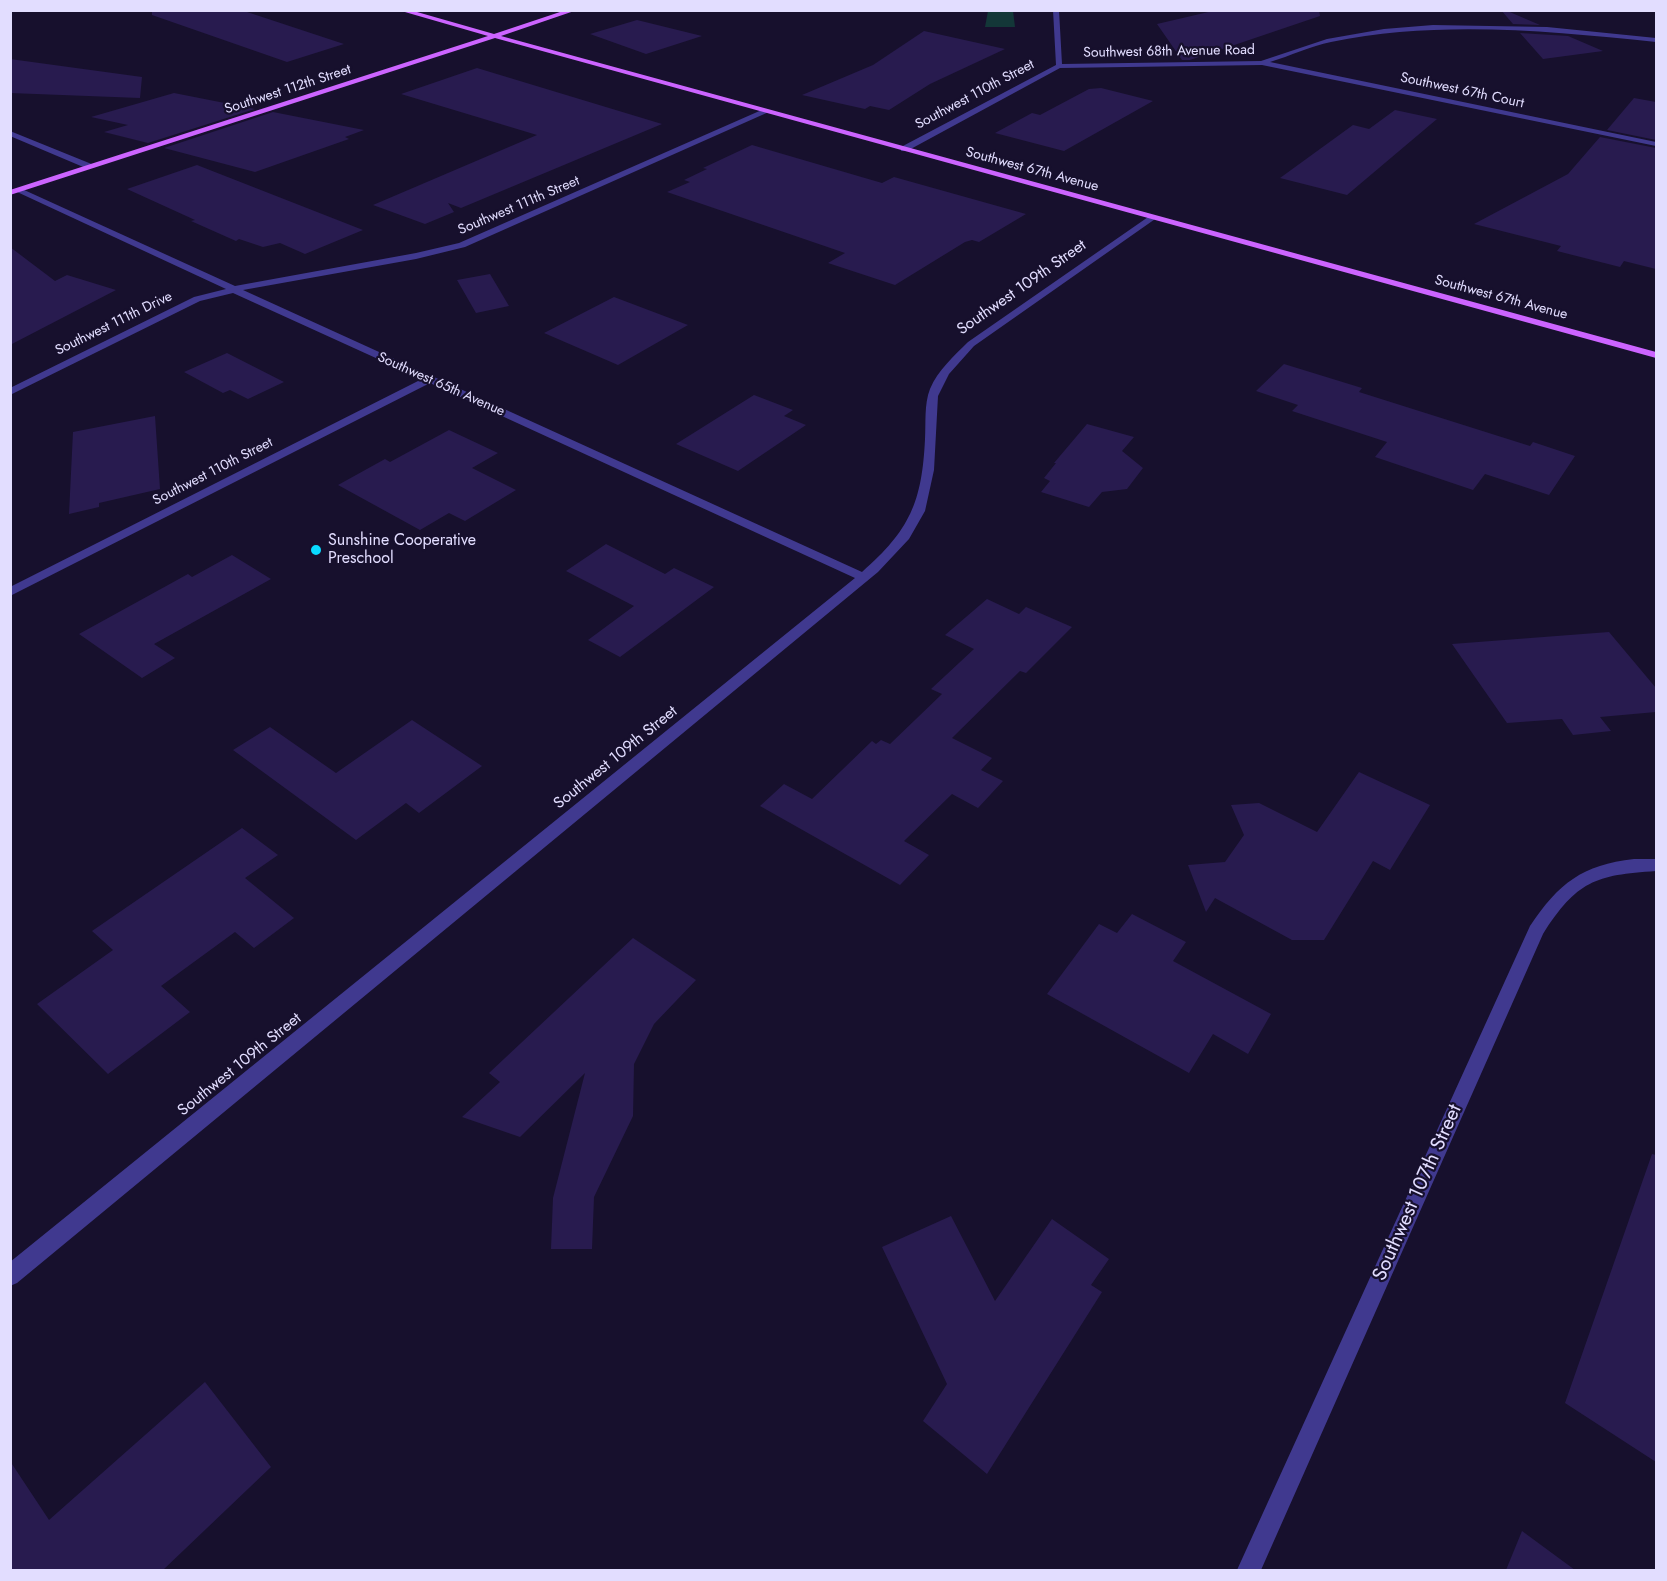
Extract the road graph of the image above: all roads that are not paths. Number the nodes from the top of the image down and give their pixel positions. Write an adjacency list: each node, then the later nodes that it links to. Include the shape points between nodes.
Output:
1 (401, 10): 4 (main road, Southwest 67th Avenue)
2 (574, 10): 4 (main road, Southwest 112th Street)
3 (1056, 10): 7 (street)
4 (494, 36): 8 (main road, Southwest 67th Avenue); 12 (main road, Southwest 112th Street)
5 (1656, 40): 6 (street, Southwest 68th Avenue Road, via 1564,30 1467,26 1383,31 1315,44)
6 (1262, 63): 7 (street, Southwest 68th Avenue Road); 10 (street, Southwest 67th Court)
7 (1059, 66): 11 (street, Southwest 110th Street)
8 (767, 111): 11 (main road, Southwest 67th Avenue); 15 (street, Southwest 111th Street, via 462,245)
9 (10, 133): 12 (street)
10 (1656, 144)
11 (904, 148): 14 (main road, Southwest 67th Avenue)
12 (91, 167): 13 (main road, Southwest 112th Street)
13 (15, 192): 15 (street, Southwest 65th Avenue)
14 (1154, 217): 16 (main road, Southwest 67th Avenue); 19 (street, Southwest 109th Street, via 978,339 951,366 935,390 929,460 919,512 894,549)
15 (232, 289): 17 (street, Southwest 65th Avenue); 18 (street, Southwest 111th Drive, via 197,298)
16 (1656, 356)
17 (430, 379): 19 (street, Southwest 65th Avenue); 20 (street, Southwest 110th Street)
18 (10, 392)
19 (863, 577): 22 (street, Southwest 109th Street)
20 (10, 592)
21 (1656, 866): 23 (street, Southwest 107th Street, via 1606,870 1582,879 1562,894 1536,931)
22 (10, 1276)
23 (1249, 1570)

